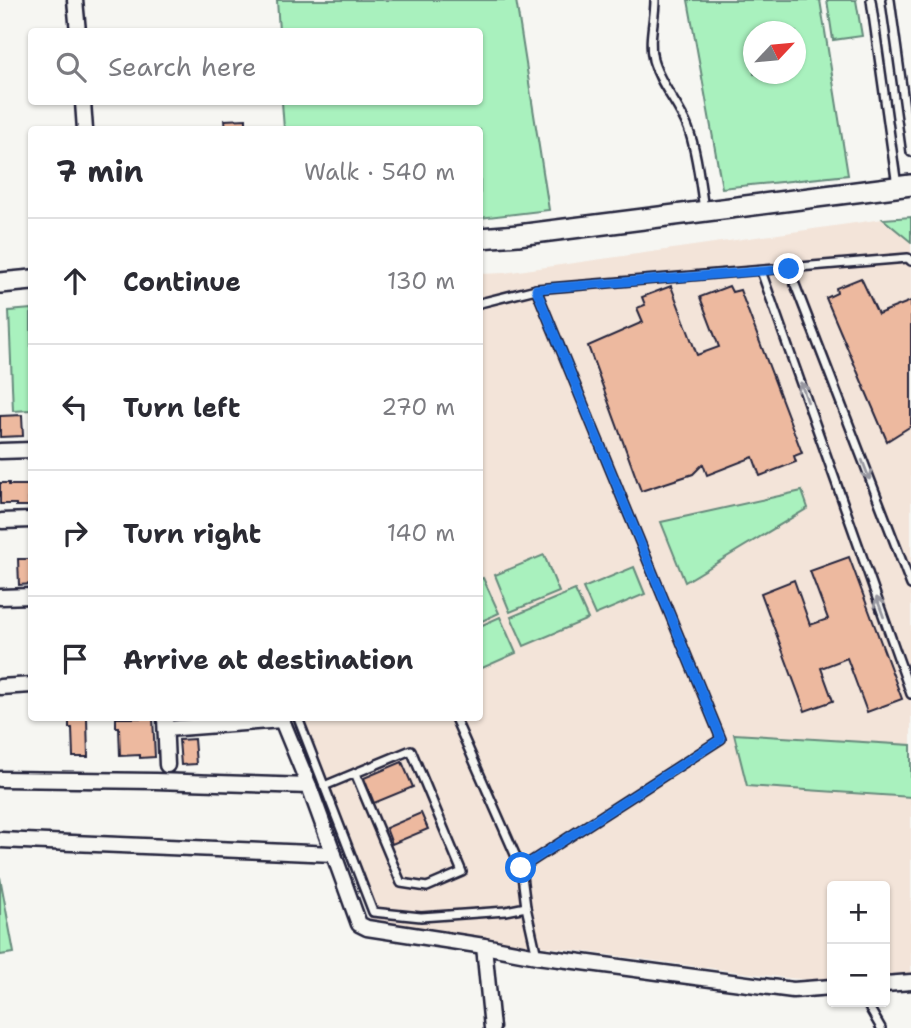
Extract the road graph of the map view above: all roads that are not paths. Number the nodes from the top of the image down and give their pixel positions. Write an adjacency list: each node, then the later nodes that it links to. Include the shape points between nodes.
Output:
1 (75, 0): 5 (street)
2 (655, 0): 10 (lane, via 650,45 660,77 691,136)
3 (871, 0): 9 (lane)
4 (890, 0): 8 (lane)
5 (78, 28)
6 (83, 105): 7 (street)
7 (85, 126)
8 (911, 152)
9 (904, 186): 10 (street)
10 (705, 211): 11 (street)
11 (483, 238)
12 (911, 261): 13 (lane)
13 (789, 269): 14 (lane); 25 (lane, one-way to 25)
14 (761, 271): 19 (lane); 30 (lane, one-way to 14)
15 (28, 273): 16 (street)
16 (0, 276)
17 (28, 280): 18 (street)
18 (0, 283)
19 (536, 289): 20 (lane); 43 (lane, via 721,739)
20 (483, 302)
21 (28, 450): 22 (street)
22 (0, 451)
23 (28, 520): 24 (street)
24 (2, 521)
25 (911, 585)
26 (28, 596): 27 (street)
27 (0, 597)
28 (28, 684): 29 (street)
29 (0, 687)
30 (911, 694)
31 (224, 721): 35 (street)
32 (283, 721): 39 (street)
33 (299, 721): 40 (lane)
34 (456, 721): 43 (lane)
35 (165, 723): 36 (street)
36 (167, 765)
37 (355, 773): 37 (lane, via 411,750 462,872 427,887 401,883); 40 (lane)
38 (0, 779): 39 (street)
39 (309, 786): 42 (street)
40 (324, 786): 44 (lane, via 373,912 421,917)
41 (0, 840): 42 (street)
42 (334, 854): 45 (street, via 359,924)
43 (521, 868): 44 (lane)
44 (526, 907): 46 (lane)
45 (484, 946): 46 (street); 51 (street)
46 (537, 956): 49 (street, via 793,990)
47 (911, 982): 48 (street)
48 (890, 984)
49 (827, 987)
50 (869, 1007): 52 (lane)
51 (492, 1028)
52 (881, 1028)

